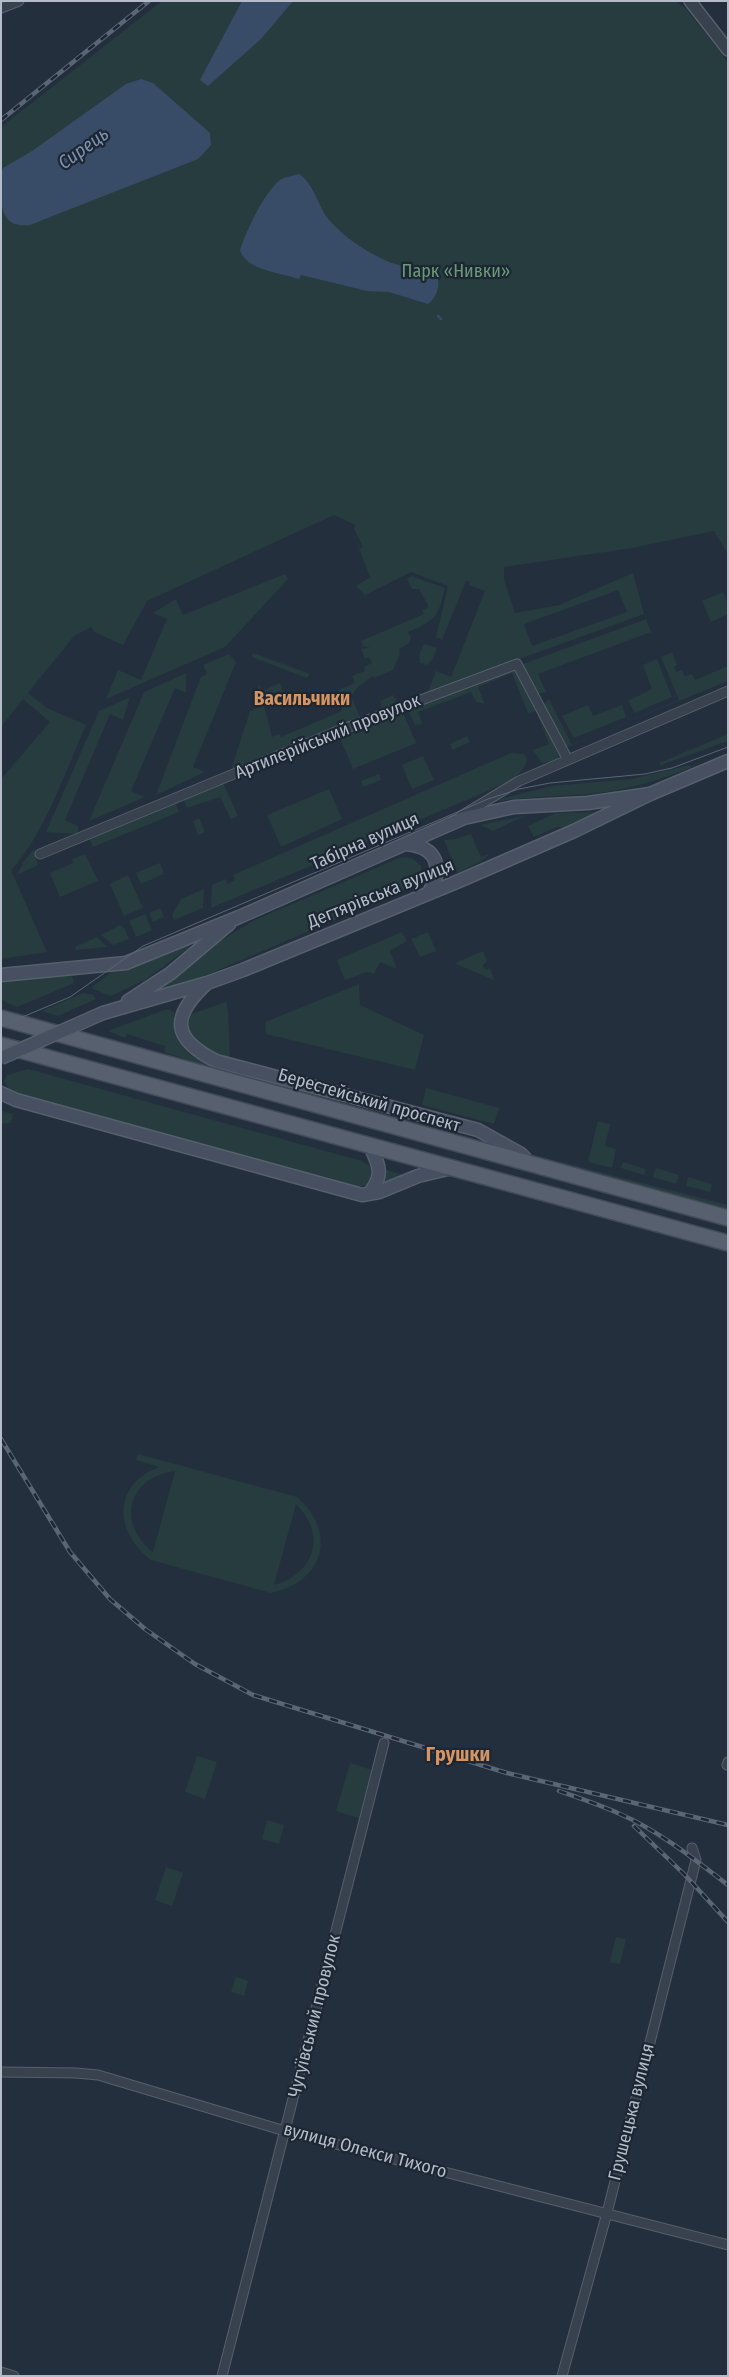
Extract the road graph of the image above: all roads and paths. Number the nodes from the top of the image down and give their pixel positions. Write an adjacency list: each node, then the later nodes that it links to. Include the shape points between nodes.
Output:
1 (19, 1): 3 (street)
2 (690, 1): 4 (street)
3 (1, 8)
4 (728, 50)
5 (728, 691): 6 (street, Табірна вулиця)
6 (568, 760): 9 (street, Табірна вулиця, via 500,791); 11 (street, Артилерійський провулок, via 517,664 333,734)
7 (728, 761): 8 (main road, Дегтярівська вулиця)
8 (650, 794): 9 (main road, Дегтярівська вулиця, via 588,803 514,807); 12 (main road, Дегтярівська вулиця, via 574,831)
9 (448, 824): 10 (main road, Табірна вулиця)
10 (405, 844): 12 (main road, via 419,845 434,857 437,875); 13 (main road, Табірна вулиця)
11 (40, 854)
12 (428, 894): 15 (main road, Дегтярівська вулиця)
13 (239, 917): 14 (main road, Табірна вулиця, via 126,963); 16 (main road, Дегтярівська вулиця, via 171,973)
14 (1, 975)
15 (207, 983): 16 (main road, Дегтярівська вулиця); 22 (main road, via 189,1001 181,1018 185,1038 204,1055 216,1061 478,1130 521,1154)
16 (118, 1007): 19 (main road, Дегтярівська вулиця, bridge)
17 (1, 1018): 22 (main road, Берестейський проспект)
18 (1, 1045): 21 (main road)
19 (1, 1058)
20 (1, 1093): 24 (main road, via 16,1100 314,1182)
21 (369, 1144): 23 (main road); 24 (main road, via 380,1173)
22 (525, 1163): 25 (main road, Берестейський проспект)
23 (452, 1168): 24 (main road, via 418,1176); 26 (main road)
24 (369, 1194)
25 (728, 1218)
26 (728, 1243)
27 (384, 1743): 30 (street, Чугуївський провулок)
28 (692, 1848): 31 (street, Грушецька вулиця, via 696,1860)
29 (1, 2072): 30 (street, вулиця Олекси Тихого, via 98,2075)
30 (285, 2131): 31 (street, вулиця Олекси Тихого); 35 (street, Чугуївський провулок)
31 (607, 2213): 32 (street, вулиця Олекси Тихого); 36 (street, Грушецька вулиця)
32 (728, 2245)
33 (1, 2372): 34 (street)
34 (14, 2376)
35 (222, 2376)
36 (562, 2376)

